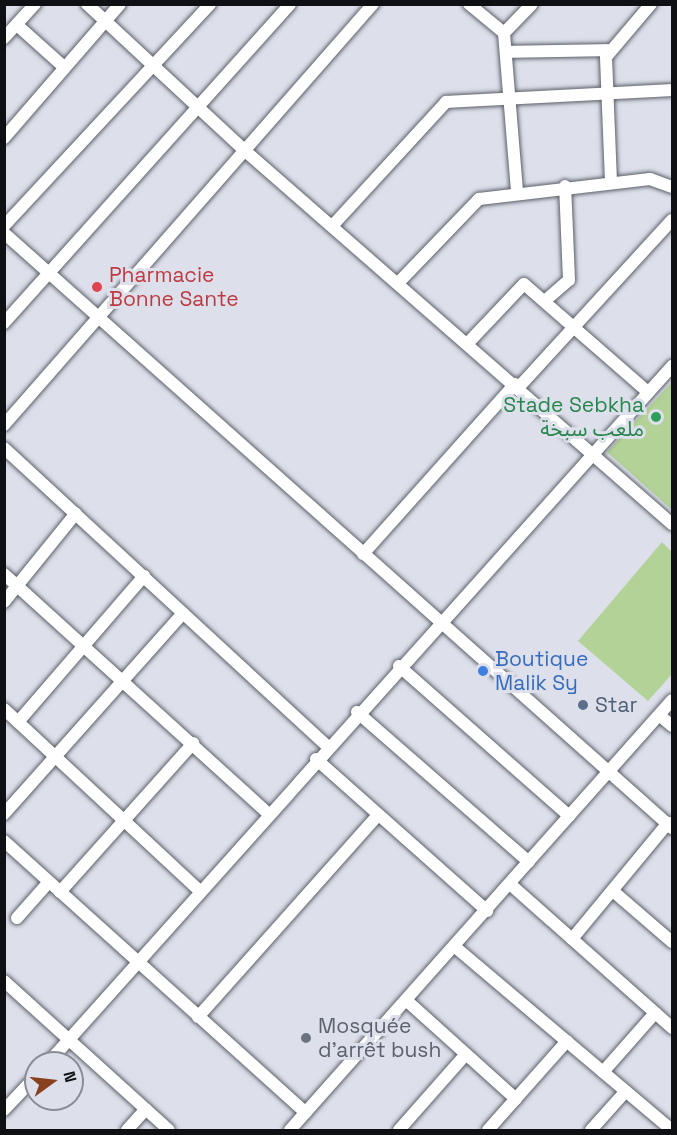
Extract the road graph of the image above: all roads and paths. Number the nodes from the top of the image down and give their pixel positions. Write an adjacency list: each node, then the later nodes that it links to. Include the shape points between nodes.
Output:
1 (35, 4): 11 (street)
2 (87, 4): 10 (street)
3 (120, 4): 10 (street)
4 (210, 4): 17 (street)
5 (290, 4): 21 (street)
6 (373, 4): 23 (street)
7 (469, 4): 12 (street)
8 (532, 4): 12 (street)
9 (651, 4): 14 (street)
10 (105, 22): 16 (street); 17 (street)
11 (17, 25): 13 (street); 16 (street)
12 (504, 33): 15 (street)
13 (4, 38)
14 (609, 50): 15 (street); 19 (street)
15 (506, 52): 20 (street)
16 (64, 67): 22 (street)
17 (155, 68): 21 (street); 30 (street)
18 (672, 90): 19 (street)
19 (604, 94): 20 (street); 24 (street)
20 (510, 98): 27 (street); 29 (street, via 445,103)
21 (198, 105): 23 (street); 32 (street)
22 (4, 138)
23 (243, 149): 29 (street); 35 (street)
24 (611, 182): 25 (street); 26 (street, via 650,179)
25 (565, 186): 27 (street); 34 (street, via 569,280)
26 (672, 187)
27 (517, 192): 33 (street, via 475,202)
28 (672, 220): 37 (street)
29 (334, 224): 33 (street)
30 (4, 226)
31 (4, 232): 32 (street)
32 (47, 274): 35 (street); 36 (street)
33 (400, 281): 38 (street)
34 (546, 299): 37 (street); 38 (street, via 530,285 518,286)
35 (97, 318): 42 (street); 47 (street)
36 (4, 322)
37 (576, 324): 40 (street); 41 (street)
38 (468, 343): 40 (street)
39 (672, 366): 41 (street)
40 (517, 386): 44 (street); 47 (street)
41 (648, 392): 44 (street)
42 (4, 425)
43 (4, 448): 45 (street)
44 (593, 454): 46 (street); 53 (street)
45 (76, 513): 49 (street); 50 (street)
46 (672, 524)
47 (363, 554): 53 (street)
48 (4, 574): 50 (street)
49 (144, 576): 52 (street); 54 (street)
50 (17, 587): 51 (street); 54 (street)
51 (4, 602)
52 (183, 613): 56 (street); 64 (street)
53 (439, 620): 55 (street); 67 (street)
54 (82, 645): 56 (street); 61 (street)
55 (399, 666): 59 (street); 71 (street)
56 (121, 680): 63 (street); 65 (street)
57 (672, 700): 60 (street)
58 (4, 709): 61 (street)
59 (357, 712): 64 (street); 75 (street)
60 (659, 715): 62 (street); 67 (street)
61 (18, 722): 65 (street)
62 (672, 726)
63 (193, 743): 68 (street); 72 (street)
64 (327, 746): 66 (street)
65 (56, 757): 69 (street); 72 (street)
66 (316, 759): 68 (street); 70 (street)
67 (609, 772): 71 (street); 73 (street)
68 (268, 813): 78 (street)
69 (4, 814)
70 (378, 815): 81 (street); 90 (street)
71 (569, 816): 75 (street)
72 (123, 820): 78 (street); 79 (street)
73 (670, 826): 80 (street)
74 (4, 841): 76 (street)
75 (529, 862): 77 (street)
76 (49, 882): 79 (street); 82 (street)
77 (510, 884): 81 (street); 83 (street)
78 (199, 890): 86 (street)
79 (60, 892): 86 (street)
80 (614, 892): 83 (street); 84 (street)
81 (487, 911): 85 (street)
82 (17, 918)
83 (572, 939): 89 (street)
84 (672, 942)
85 (454, 946): 88 (street); 93 (street)
86 (136, 962): 90 (street); 92 (street)
87 (4, 981): 92 (street)
88 (406, 1000): 95 (street); 102 (street)
89 (655, 1013): 91 (street); 96 (street)
90 (198, 1017): 102 (street)
91 (672, 1028)
92 (69, 1040): 94 (street); 100 (street)
93 (567, 1041): 96 (street); 99 (street)
94 (59, 1051)
95 (466, 1054): 99 (street); 107 (street)
96 (603, 1072): 98 (street)
97 (24, 1089): 101 (street)
98 (626, 1091): 103 (street); 109 (street)
99 (516, 1099): 108 (street)
100 (146, 1109): 104 (street); 105 (street)
101 (4, 1110)
102 (306, 1113): 106 (street)
103 (672, 1130)
104 (127, 1131)
105 (169, 1131)
106 (290, 1131)
107 (399, 1131)
108 (488, 1131)
109 (591, 1131)

